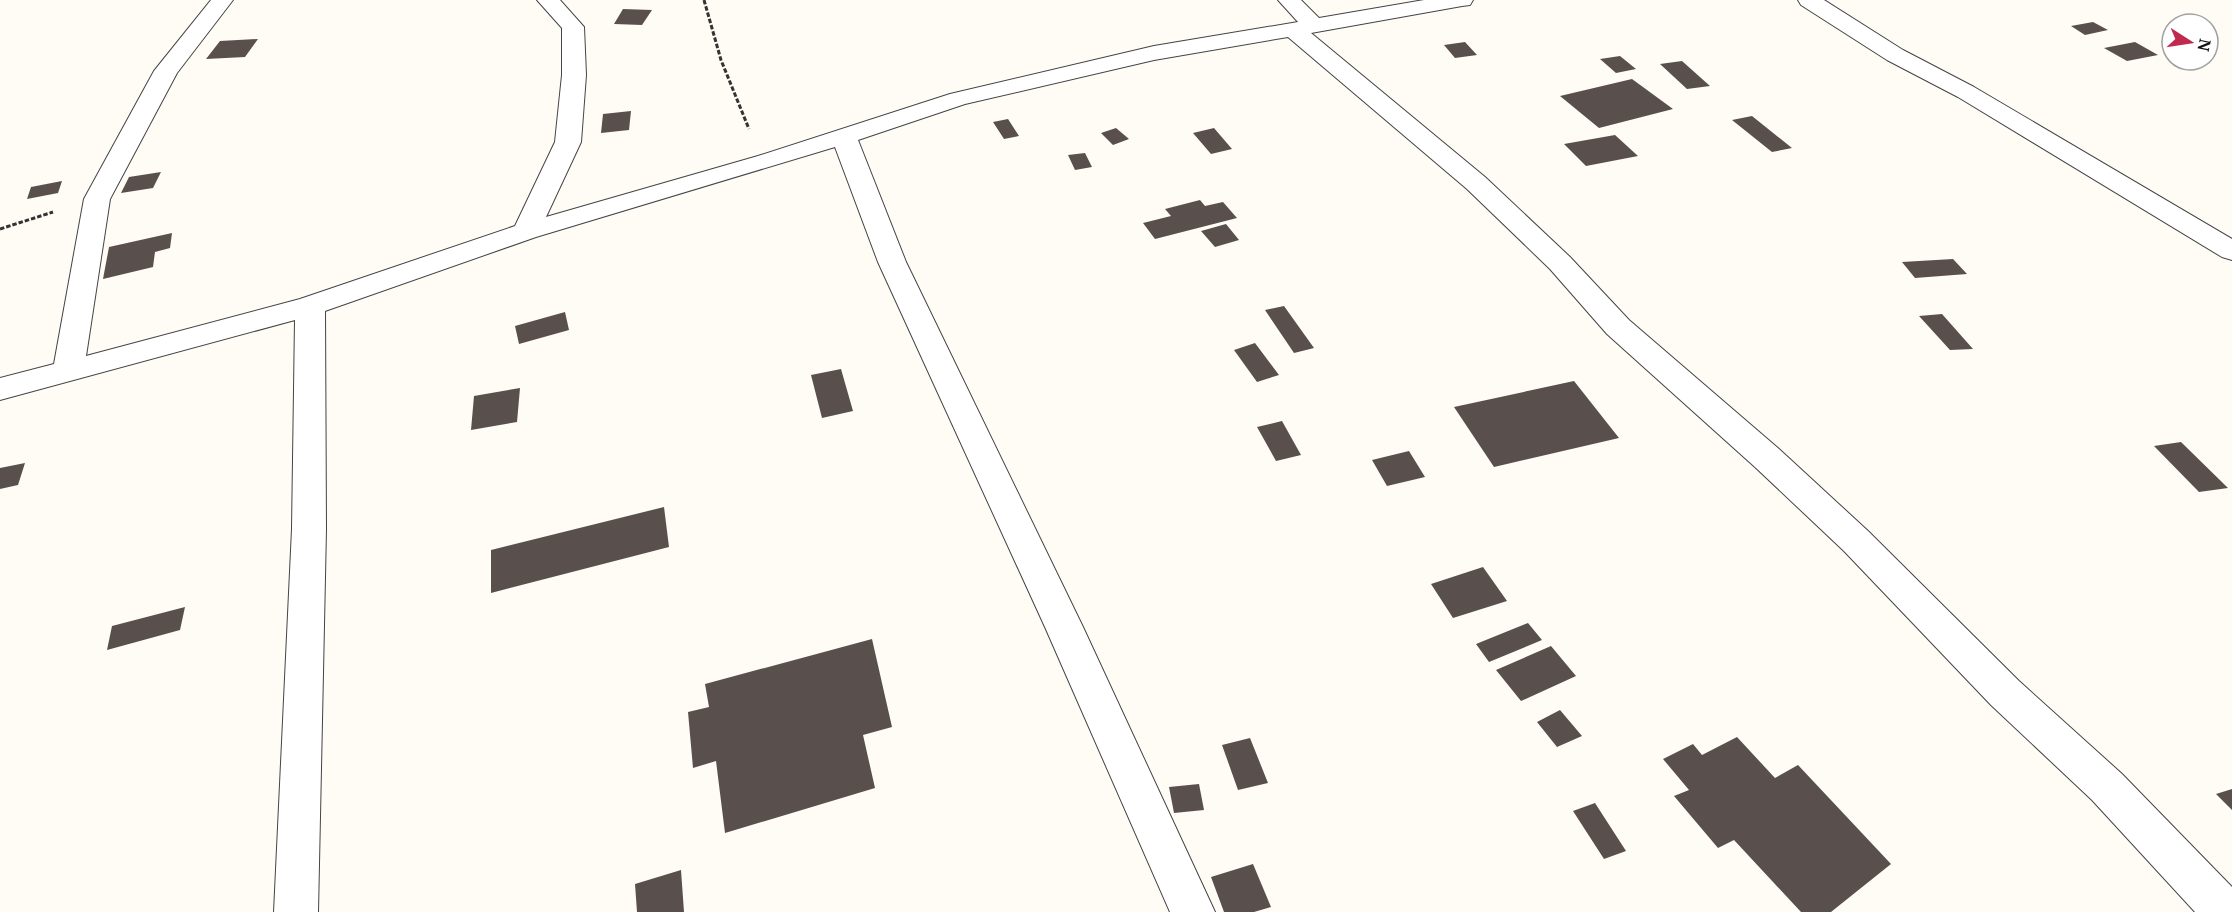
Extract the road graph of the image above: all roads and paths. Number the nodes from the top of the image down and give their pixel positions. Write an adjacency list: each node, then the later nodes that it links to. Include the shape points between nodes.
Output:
1 (222, 0): 10 (street, via 166,71)
2 (548, 0): 12 (street, via 573,27 574,75 568,142)
3 (704, 0): 9 (path, via 721,60 750,131)
4 (1462, 0): 6 (street)
5 (1809, 0): 13 (street, via 1895,55)
6 (1396, 5): 7 (street)
7 (1299, 19): 8 (street, via 958,99); 19 (street, via 1560,263 1618,327 1856,542 2005,693 2107,787)
8 (844, 137): 9 (street); 18 (street, via 892,262 1064,627)
9 (767, 161): 12 (street)
10 (97, 200): 11 (path); 15 (street)
11 (0, 229)
12 (526, 231): 14 (street)
13 (2232, 250)
14 (310, 306): 15 (street); 17 (street, via 309,528)
15 (68, 371): 16 (street)
16 (0, 389)
17 (296, 912)
18 (1192, 912)
19 (2225, 912)

